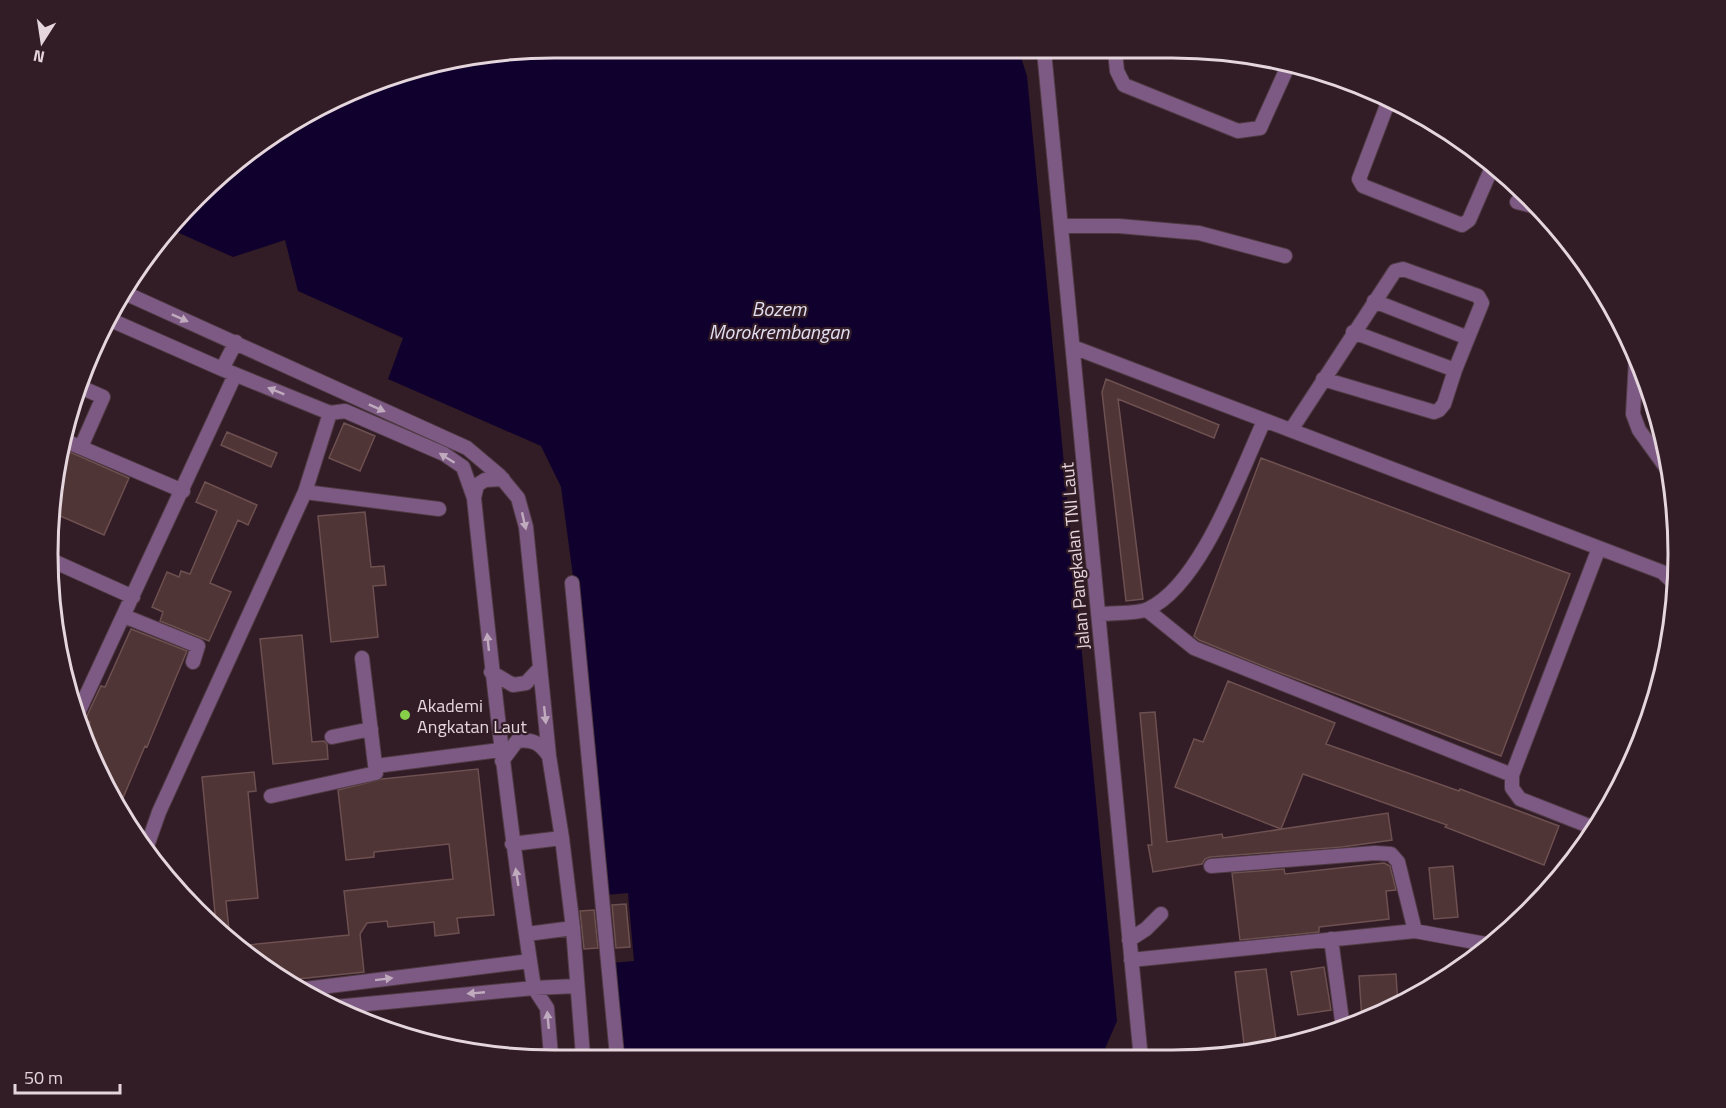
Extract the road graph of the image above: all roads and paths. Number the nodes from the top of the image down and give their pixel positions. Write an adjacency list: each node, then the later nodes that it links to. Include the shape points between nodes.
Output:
1 (1045, 58): 6 (street, Jalan Pangkalan TNI Laut)
2 (1116, 58): 3 (street, via 1124,84 1238,131 1260,128)
3 (1285, 72)
4 (1386, 108): 5 (street, via 1359,179 1363,186 1462,225 1469,220)
5 (1489, 173)
6 (1062, 226): 7 (street, via 1199,233); 14 (street, Jalan Pangkalan TNI Laut)
7 (1286, 256)
8 (131, 296): 13 (street, one-way to 13)
9 (1374, 301): 11 (street); 12 (street); 12 (street, via 1399,268 1478,296 1482,303)
10 (116, 323): 15 (street)
11 (1353, 332): 16 (street); 19 (street)
12 (1468, 338): 16 (street)
13 (236, 342): 15 (street); 21 (street)
14 (1073, 347): 24 (street); 38 (street, Jalan Pangkalan TNI Laut)
15 (222, 369): 17 (street)
16 (1455, 370): 19 (street, via 1444,404 1434,412)
17 (235, 375): 23 (street, one-way to 17); 28 (street)
18 (1635, 378): 26 (street, via 1633,414 1638,430)
19 (1323, 379): 25 (street)
20 (87, 390): 28 (street, via 103,397 75,445)
21 (349, 396): 22 (street); 27 (street, one-way to 27, via 466,448)
22 (345, 411): 23 (street); 30 (street, one-way to 22, via 463,467 444,454)
23 (330, 413): 29 (street)
24 (1264, 421): 25 (street); 37 (street, via 1199,560 1172,593)
25 (1291, 430): 32 (street)
26 (1658, 457)
27 (503, 479): 30 (street, via 485,480 477,485); 42 (street, one-way to 42, via 518,498 526,526)
28 (183, 491): 36 (street)
29 (305, 492): 31 (street); 54 (street)
30 (474, 498): 43 (street, one-way to 30)
31 (439, 509)
32 (1599, 548): 34 (street); 50 (street)
33 (59, 564): 36 (street)
34 (1667, 576)
35 (572, 583): 75 (street)
36 (133, 597): 39 (street)
37 (1147, 610): 38 (street); 50 (street, via 1194,648)
38 (1098, 614): 62 (street, Jalan Pangkalan TNI Laut)
39 (124, 616): 41 (street, via 198,646); 44 (street)
40 (362, 658): 45 (street)
41 (193, 662)
42 (540, 668): 43 (street, via 526,683 513,685); 48 (street, one-way to 48)
43 (492, 672): 47 (street)
44 (82, 704)
45 (371, 729): 46 (street); 49 (street)
46 (332, 737)
47 (501, 756): 48 (street, via 517,741 528,740 541,744); 49 (street); 55 (street)
48 (549, 756): 53 (street)
49 (376, 766): 51 (street, via 376,773)
50 (1512, 775): 52 (street, via 1512,788 1520,799)
51 (271, 796)
52 (1586, 825)
53 (562, 838): 55 (street); 58 (street)
54 (149, 839)
55 (512, 844): 60 (street, one-way to 55)
56 (1210, 867): 59 (street, via 1391,854 1398,862)
57 (1161, 914): 62 (street)
58 (573, 928): 60 (street); 67 (street)
59 (1415, 931): 61 (street); 63 (street)
60 (527, 934): 65 (street)
61 (1331, 939): 64 (street); 72 (street)
62 (1129, 940): 64 (street, Jalan Pangkalan TNI Laut)
63 (1479, 943)
64 (1131, 960): 76 (street, Jalan Pangkalan TNI Laut)
65 (530, 961): 66 (street, one-way to 65); 69 (street)
66 (347, 984): 68 (street); 70 (street)
67 (577, 986): 69 (street); 74 (street)
68 (315, 988)
69 (534, 988): 71 (street, one-way to 71); 73 (street, one-way to 69, via 547,1008)
70 (350, 1005)
71 (360, 1010)
72 (1342, 1019)
73 (550, 1050)
74 (582, 1050)
75 (616, 1050)
76 (1140, 1050)

